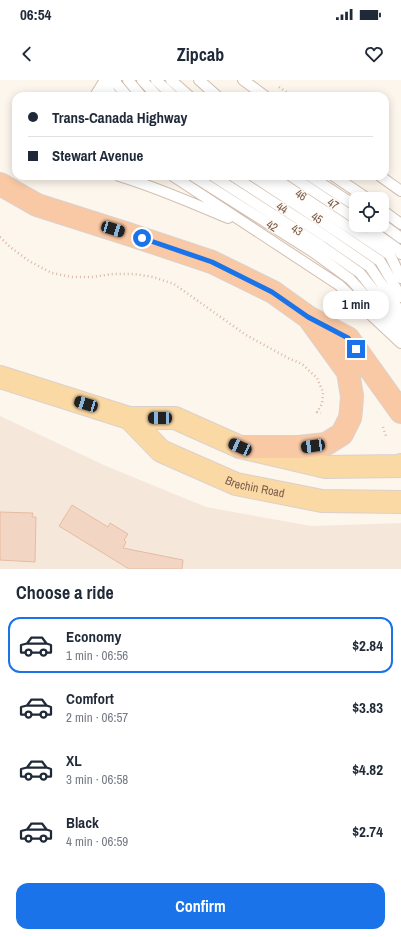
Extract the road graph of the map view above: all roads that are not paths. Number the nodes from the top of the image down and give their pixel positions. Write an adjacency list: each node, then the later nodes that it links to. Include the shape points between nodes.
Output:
1 (128, 80): 9 (lane)
2 (142, 80): 10 (lane)
3 (156, 80): 11 (lane)
4 (172, 80): 12 (lane)
5 (199, 80): 13 (lane)
6 (243, 80): 14 (lane)
7 (109, 86): 8 (lane)
8 (120, 92)
9 (138, 92)
10 (153, 92)
11 (169, 92)
12 (185, 92)
13 (212, 92)
14 (260, 92)
15 (133, 180): 33 (lane)
16 (179, 180): 33 (lane)
17 (199, 180): 43 (lane, 42, via 313,252 350,279)
18 (219, 180): 42 (lane, 43, via 360,273)
19 (239, 180): 40 (lane, 44, via 370,267)
20 (259, 180): 39 (lane, 45, via 380,261)
21 (278, 180): 38 (lane, 46, via 390,255)
22 (297, 180): 30 (lane, 47)
23 (316, 180): 29 (lane)
24 (340, 180): 27 (lane)
25 (385, 180): 28 (lane)
26 (0, 184): 41 (highway, via 37,205 212,262 272,292)
27 (358, 192)
28 (401, 192)
29 (349, 201)
30 (349, 214)
31 (389, 215): 32 (lane)
32 (401, 224)
33 (254, 229): 44 (lane, via 339,285)
34 (389, 229): 36 (lane)
35 (373, 232): 37 (lane)
36 (401, 238)
37 (400, 252)
38 (401, 278)
39 (401, 297)
40 (401, 312)
41 (308, 317): 46 (highway, via 348,338); 48 (highway, via 348,372 352,396 351,410 342,434 326,444 300,448)
42 (401, 325)
43 (401, 335)
44 (401, 343)
45 (0, 377): 47 (main road, Brechin Road)
46 (401, 412)
47 (129, 418): 48 (main road, Brechin Road, via 175,418); 50 (main road, Brechin Road, via 161,451 236,484 322,501)
48 (240, 447): 49 (main road, Brechin Road, via 326,467)
49 (401, 465)
50 (401, 502)

